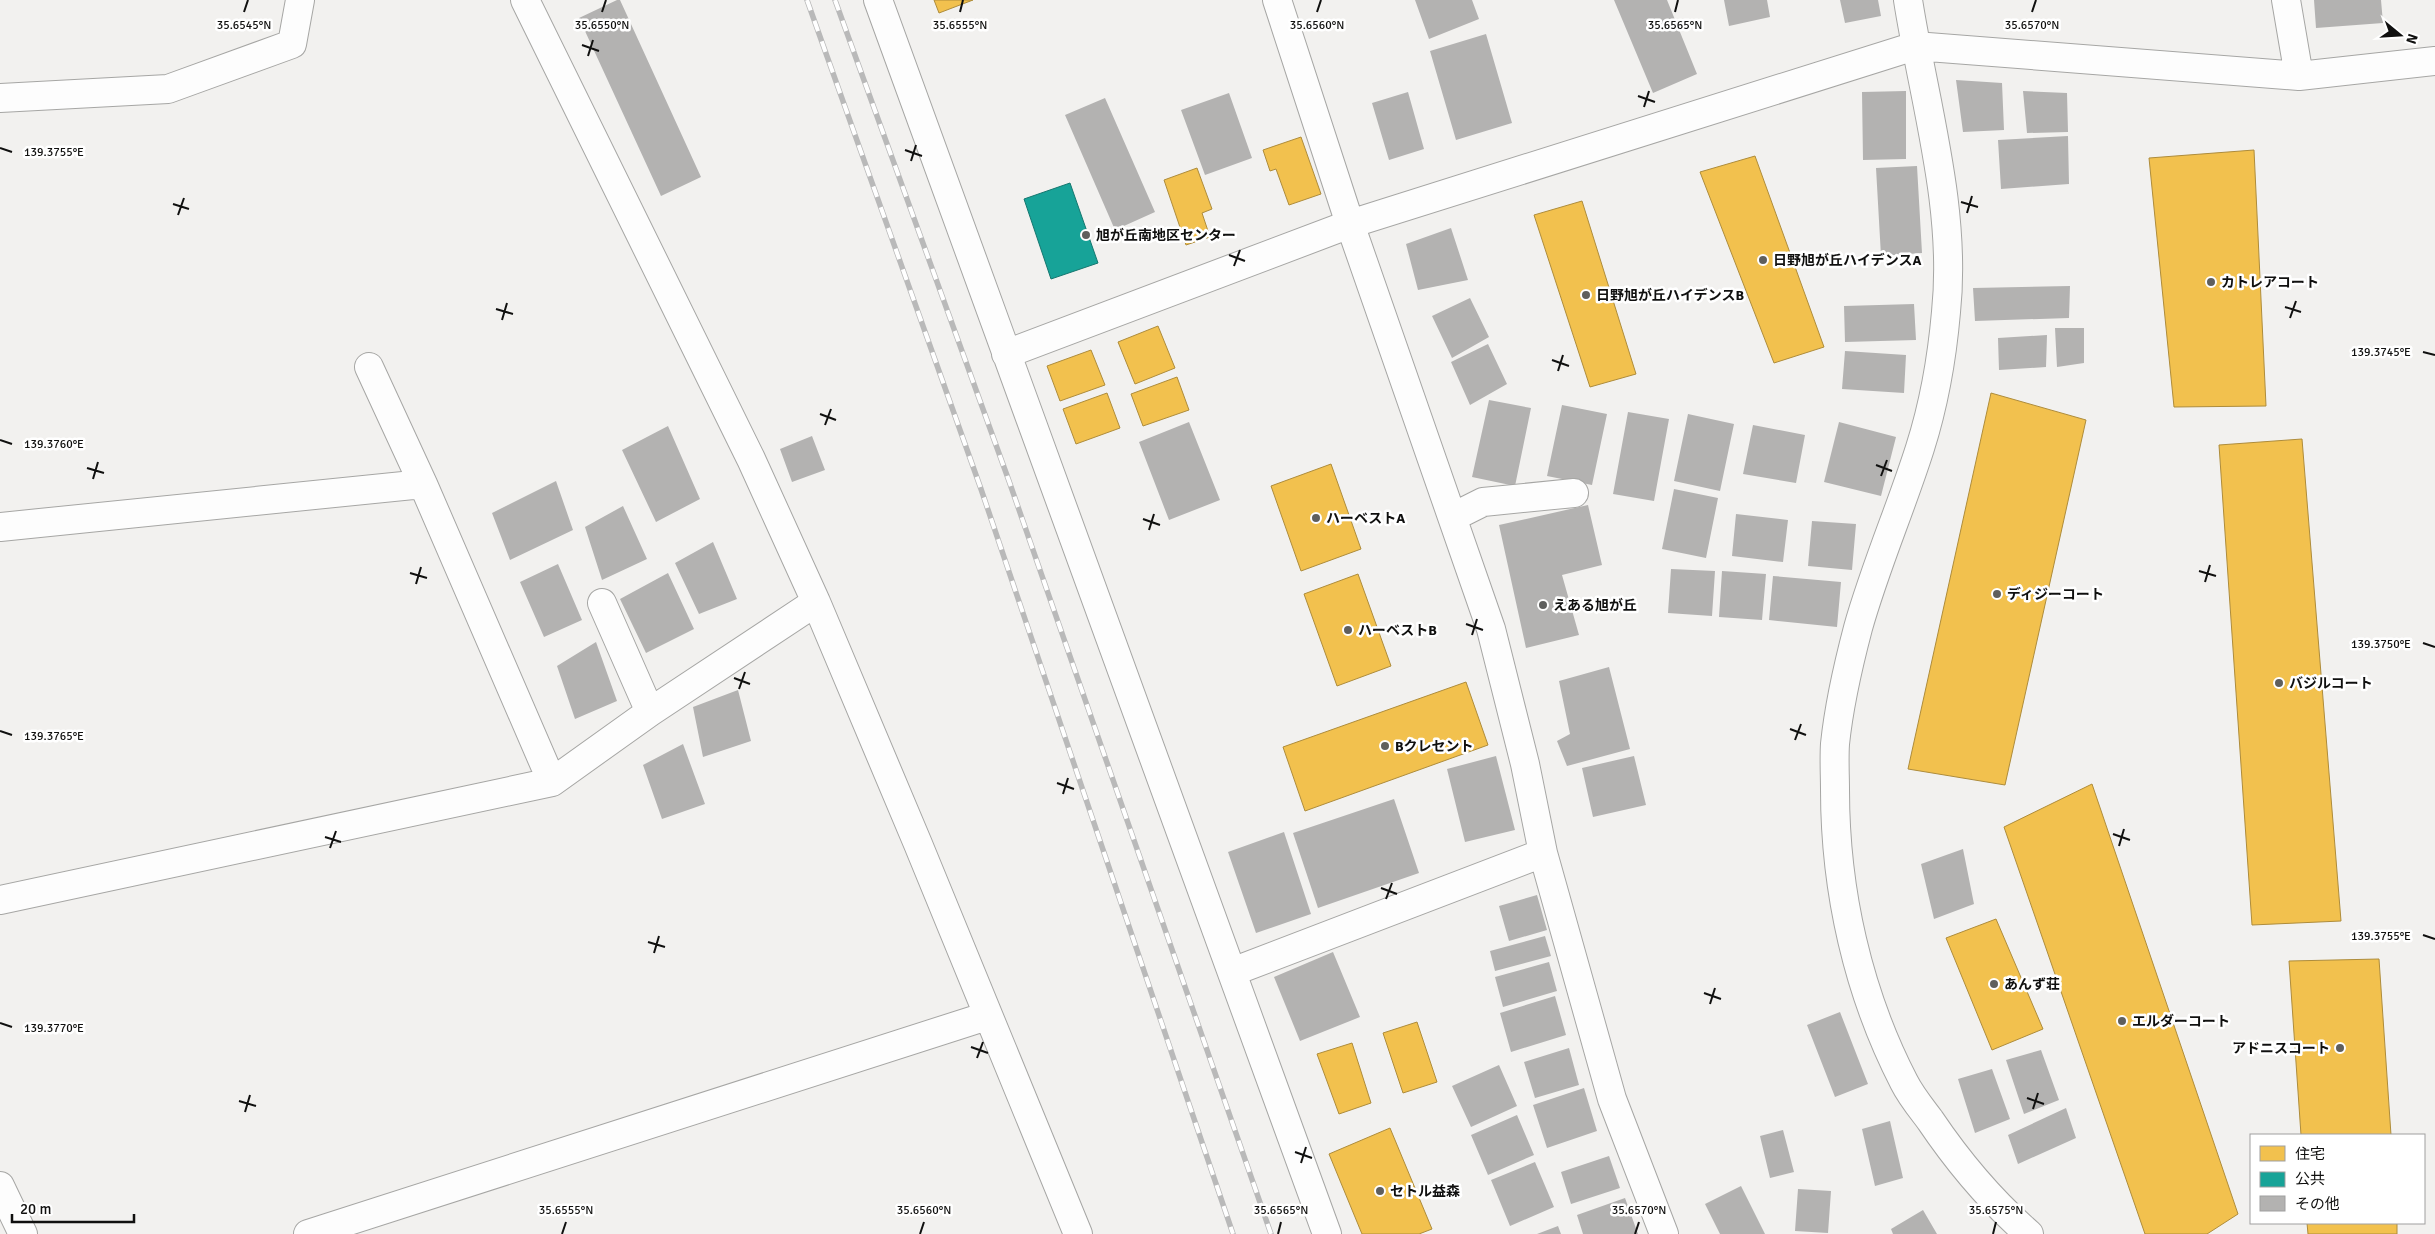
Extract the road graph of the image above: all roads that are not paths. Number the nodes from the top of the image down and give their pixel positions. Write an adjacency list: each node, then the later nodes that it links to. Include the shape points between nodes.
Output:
1 (300, 0): 10 (street, via 292,44 168,89)
2 (525, 0): 18 (street, via 752,458)
3 (878, 0): 12 (street)
4 (1277, 0): 11 (street)
5 (1908, 0): 7 (street)
6 (2286, 0): 9 (street)
7 (1915, 46): 9 (street); 11 (street); 32 (street, via 1942,189 1948,244 1947,310 1936,385 1920,446 1859,626 1842,693 1835,747 1835,828 1842,896 1862,979 1905,1085 1969,1174)
8 (2435, 61): 9 (street)
9 (2299, 76)
10 (0, 98)
11 (1350, 224): 12 (street); 16 (street)
12 (1006, 354): 24 (street)
13 (369, 367): 14 (street)
14 (423, 484): 17 (street); 21 (street)
15 (1574, 494): 16 (street, via 1482,502)
16 (1453, 517): 22 (street, via 1491,629 1525,764)
17 (0, 527)
18 (816, 602): 20 (street); 25 (street)
19 (602, 603): 20 (street)
20 (650, 712): 21 (street)
21 (552, 782): 23 (street)
22 (1543, 853): 24 (street); 31 (street, via 1612,1099)
23 (0, 900)
24 (1232, 972): 30 (street)
25 (987, 1016): 28 (street); 29 (street)
26 (0, 1186): 27 (street)
27 (23, 1234)
28 (308, 1234)
29 (1078, 1234)
30 (1327, 1234)
31 (1664, 1234)
32 (2028, 1234)

